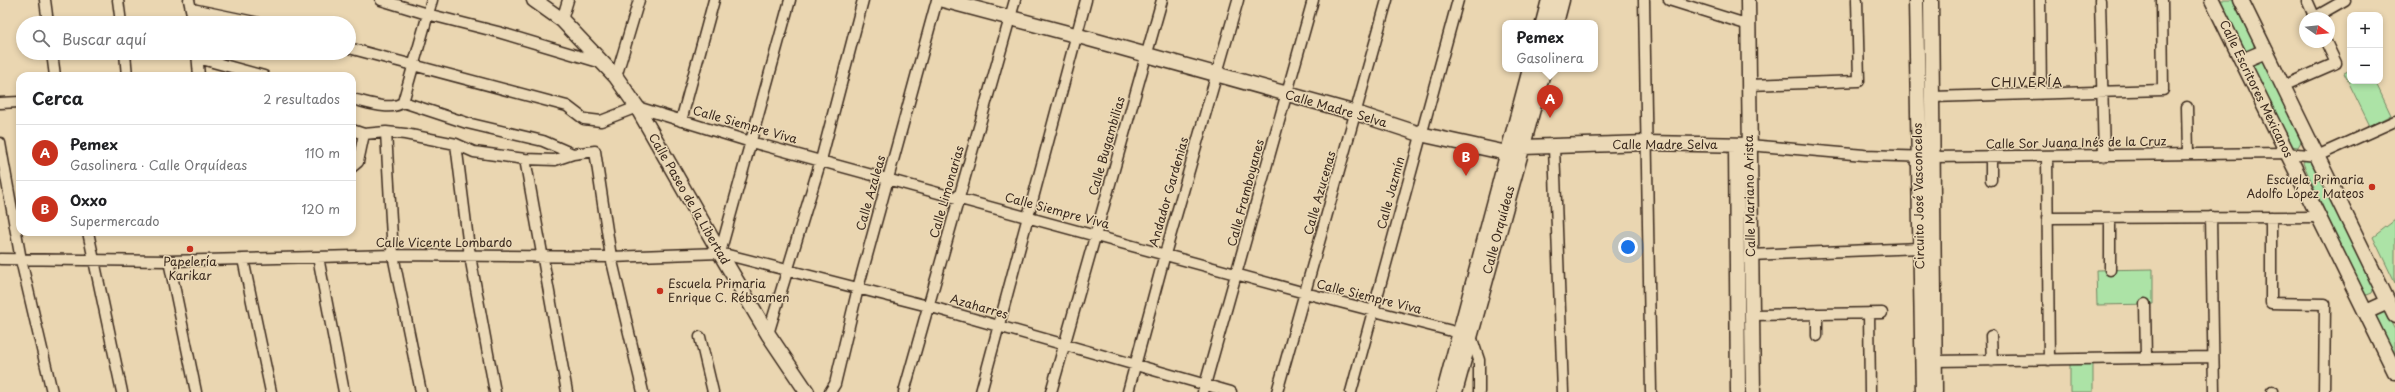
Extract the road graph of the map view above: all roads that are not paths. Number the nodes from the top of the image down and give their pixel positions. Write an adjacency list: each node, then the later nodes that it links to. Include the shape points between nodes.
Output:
1 (45, 0): 39 (street)
2 (118, 0): 40 (street)
3 (381, 0): 38 (street)
4 (432, 0): 38 (street)
5 (534, 0): 44 (street)
6 (568, 0): 44 (street)
7 (639, 0): 67 (street)
8 (714, 0): 82 (street)
9 (790, 0): 87 (street)
10 (863, 0): 104 (street)
11 (937, 0): 106 (street, Calle Azaleas)
12 (943, 0): 43 (street, Calle Madre Selva)
13 (1015, 0): 43 (street, Calle Limonarias)
14 (1086, 0): 48 (street)
15 (1162, 0): 52 (street, Calle Bugambilias)
16 (1238, 0): 66 (street, Andador Gardenias)
17 (1312, 0): 72 (street, Calle Framboyanes)
18 (1387, 0): 80 (street, Calle Azucenas)
19 (1458, 0): 86 (street, Calle Jazmín)
20 (1549, 0): 45 (street)
21 (1562, 0): 46 (street)
22 (1644, 0): 89 (street)
23 (1669, 0): 47 (street)
24 (1748, 0): 47 (street, Calle Mariano Arista)
25 (1858, 0): 68 (street, via 1859,81)
26 (1916, 0): 101 (street, Circuito José Vasconcelos)
27 (1931, 0): 73 (street, Circuito José Vasconcelos)
28 (2040, 0): 71 (street)
29 (2100, 0): 70 (street)
30 (2162, 0): 70 (street, via 2163,90)
31 (2212, 0): 57 (street, Calle Escritores Mexicanos)
32 (2242, 0): 51 (street)
33 (2307, 0): 36 (street)
34 (2345, 0): 37 (street)
35 (191, 4): 41 (street); 42 (street)
36 (2313, 12)
37 (2324, 12)
38 (427, 14): 58 (street); 59 (street)
39 (47, 16)
40 (120, 16)
41 (193, 16)
42 (234, 16)
43 (1010, 18): 48 (street, Calle Madre Selva); 108 (street, Calle Limonarias)
44 (562, 20): 59 (street)
45 (1544, 20)
46 (1557, 20)
47 (1749, 26): 68 (street, Calle Mariano Arista)
48 (1075, 35): 52 (street, Calle Madre Selva); 110 (street)
49 (2329, 48): 69 (street, via 2336,63)
50 (356, 50): 58 (street)
51 (2266, 51): 57 (street); 69 (street)
52 (1147, 55): 66 (street, Calle Madre Selva); 117 (street, Calle Bugambilias)
53 (53, 60): 60 (street)
54 (126, 60): 61 (street)
55 (197, 60): 62 (street)
56 (210, 60): 63 (street)
57 (2242, 61): 95 (street, Calle Escritores Mexicanos)
58 (413, 63): 76 (street); 78 (street, via 567,106 584,119 601,121)
59 (603, 63): 67 (street)
60 (54, 72)
61 (127, 72)
62 (199, 72)
63 (251, 72)
64 (1529, 72): 94 (street, Calle Orquídeas)
65 (1543, 72): 92 (street, Calle Orquídeas)
66 (1217, 75): 72 (street, Calle Madre Selva); 122 (street, Andador Gardenias)
67 (616, 77): 78 (street)
68 (1749, 85): 91 (street, Calle Mariano Arista)
69 (2283, 86): 100 (street)
70 (2102, 91): 71 (street); 99 (street)
71 (2041, 94): 73 (street)
72 (1286, 95): 80 (street, Calle Madre Selva); 136 (street, Calle Framboyanes)
73 (1932, 97): 101 (street, Circuito José Vasconcelos)
74 (356, 100): 76 (street, via 391,107)
75 (16, 102): 77 (street)
76 (403, 102): 96 (street, via 467,122 543,141)
77 (0, 103)
78 (637, 107): 82 (street, Calle Siempre Viva); 121 (street, Calle Paseo de la Libertad)
79 (2187, 107): 97 (street)
80 (1356, 113): 86 (street, Calle Madre Selva); 138 (street, Calle Azucenas)
81 (2395, 120): 100 (street)
82 (681, 121): 87 (street, Calle Siempre Viva)
83 (356, 131): 85 (street)
84 (386, 132): 85 (street); 90 (street); 123 (street)
85 (364, 134): 105 (street, via 361,153)
86 (1420, 134): 94 (street, Calle Madre Selva); 142 (street, Calle Jazmín)
87 (751, 142): 104 (street, Calle Siempre Viva); 121 (street)
88 (0, 143): 116 (street)
89 (1647, 143): 91 (street, Calle Madre Selva); 93 (street, Calle Madre Selva); 187 (street)
90 (456, 144): 103 (street, via 474,152); 125 (street)
91 (1743, 145): 101 (street, Calle Sor Juana Inés de la Cruz, via 1864,155); 124 (street, Calle Mariano Arista); 188 (street, Calle Mariano Arista)
92 (1523, 147): 93 (street, Calle Madre Selva); 94 (street, Calle Madre Selva); 109 (street, Calle Orquídeas)
93 (1554, 147): 186 (street)
94 (1507, 153): 109 (street, Calle Orquídeas)
95 (2287, 153): 97 (street, Calle Sor Juana Inés de la Cruz); 100 (street, Calle Sor Juana Inés de la Cruz); 113 (street, Calle Escritores Mexicanos)
96 (573, 154): 103 (street, via 555,160); 128 (street, via 595,151)
97 (2188, 154): 99 (street, Calle Sor Juana Inés de la Cruz)
98 (2047, 156): 99 (street, Calle Sor Juana Inés de la Cruz); 102 (street, Calle Sor Juana Inés de la Cruz); 114 (street)
99 (2104, 156)
100 (2317, 156): 139 (street)
101 (1925, 157): 102 (street, Calle Sor Juana Inés de la Cruz); 120 (street, Circuito José Vasconcelos); 159 (street, Circuito José Vasconcelos)
102 (1991, 157): 107 (street)
103 (525, 159): 126 (street)
104 (820, 160): 106 (street, Calle Siempre Viva); 134 (street)
105 (356, 162)
106 (889, 178): 108 (street, Calle Siempre Viva); 137 (street, Calle Azaleas)
107 (1991, 180)
108 (958, 199): 110 (street, Calle Siempre Viva); 141 (street, Calle Limonarias)
109 (1499, 205): 151 (street, Calle Orquídeas)
110 (1028, 217): 117 (street, Calle Siempre Viva); 149 (street)
111 (2211, 217): 112 (street); 115 (street); 156 (street)
112 (2271, 217): 113 (street); 194 (street, via 2272,303 2325,304)
113 (2320, 217): 143 (street, Calle Escritores Mexicanos)
114 (2047, 218): 115 (street); 158 (street)
115 (2110, 218): 135 (street)
116 (16, 232)
117 (1096, 235): 122 (street, Calle Siempre Viva); 155 (street, Calle Bugambilias)
118 (17, 236): 131 (street)
119 (89, 236): 132 (street)
120 (1920, 248): 124 (street); 191 (street, Circuito José Vasconcelos)
121 (720, 254): 128 (street, Calle Vicente Lombardo); 134 (street, Azaharres); 150 (street, Calle Paseo de la Libertad)
122 (1164, 254): 136 (street, Calle Siempre Viva); 161 (street, Andador Gardenias)
123 (393, 255): 125 (street, Calle Vicente Lombardo); 127 (street, Calle Vicente Lombardo); 169 (street)
124 (1751, 255): 146 (street, Calle Mariano Arista)
125 (470, 256): 126 (street, Calle Vicente Lombardo); 170 (street)
126 (542, 256): 128 (street, Calle Vicente Lombardo); 171 (street)
127 (318, 257): 130 (street, Calle Vicente Lombardo); 168 (street)
128 (611, 257): 172 (street)
129 (0, 259): 131 (street, Calle Vicente Lombardo)
130 (243, 259): 133 (street, Calle Vicente Lombardo); 167 (street)
131 (21, 260): 132 (street, Calle Vicente Lombardo); 164 (street)
132 (94, 260): 133 (street, Calle Vicente Lombardo); 165 (street)
133 (169, 260): 166 (street)
134 (786, 270): 137 (street, Azaharres); 150 (street)
135 (2110, 270)
136 (1238, 274): 138 (street, Calle Siempre Viva); 163 (street, Calle Framboyanes)
137 (858, 288): 141 (street, Azaharres); 175 (street, Calle Azaleas, via 835,384)
138 (1304, 293): 142 (street, Calle Siempre Viva); 181 (street, Calle Azucenas)
139 (2388, 302): 143 (street); 148 (street)
140 (2145, 304): 157 (street)
141 (928, 306): 149 (street, Azaharres); 176 (street, Calle Limonarias)
142 (1373, 311): 151 (street, Calle Siempre Viva); 182 (street, Calle Jazmín)
143 (2366, 312): 162 (street, Calle Escritores Mexicanos)
144 (1869, 313): 145 (street); 147 (street); 190 (street)
145 (1882, 313)
146 (1752, 314): 147 (street); 189 (street, Calle Mariano Arista)
147 (1816, 314): 152 (street)
148 (2395, 316)
149 (999, 326): 155 (street, Azaharres); 177 (street)
150 (768, 334): 174 (street, Calle Paseo de la Libertad)
151 (1465, 335): 183 (street, Calle Orquídeas); 184 (street, Calle Orquídeas); 185 (street, via 1479,360)
152 (1817, 336)
153 (1991, 336): 160 (street)
154 (700, 337): 173 (street)
155 (1064, 345): 161 (street, Azaharres); 178 (street, Calle Bugambilias)
156 (2213, 357): 157 (street); 193 (street)
157 (2146, 358): 158 (street)
158 (2049, 360): 160 (street)
159 (1934, 361): 160 (street); 192 (street, Circuito José Vasconcelos)
160 (1992, 361)
161 (1135, 365): 163 (street, Azaharres); 179 (street, Andador Gardenias)
162 (2395, 372)
163 (1204, 388): 180 (street, Azaharres)
164 (52, 392)
165 (122, 392)
166 (196, 392)
167 (271, 392)
168 (344, 392)
169 (421, 392)
170 (496, 392)
171 (567, 392)
172 (643, 392)
173 (713, 392)
174 (807, 392)
175 (830, 392)
176 (904, 392)
177 (981, 392)
178 (1051, 392)
179 (1128, 392)
180 (1231, 392)
181 (1277, 392)
182 (1351, 392)
183 (1444, 392)
184 (1455, 392)
185 (1479, 392)
186 (1563, 392)
187 (1651, 392)
188 (1738, 392)
189 (1753, 392)
190 (1870, 392)
191 (1923, 392)
192 (1935, 392)
193 (2214, 392)
194 (2324, 392)

